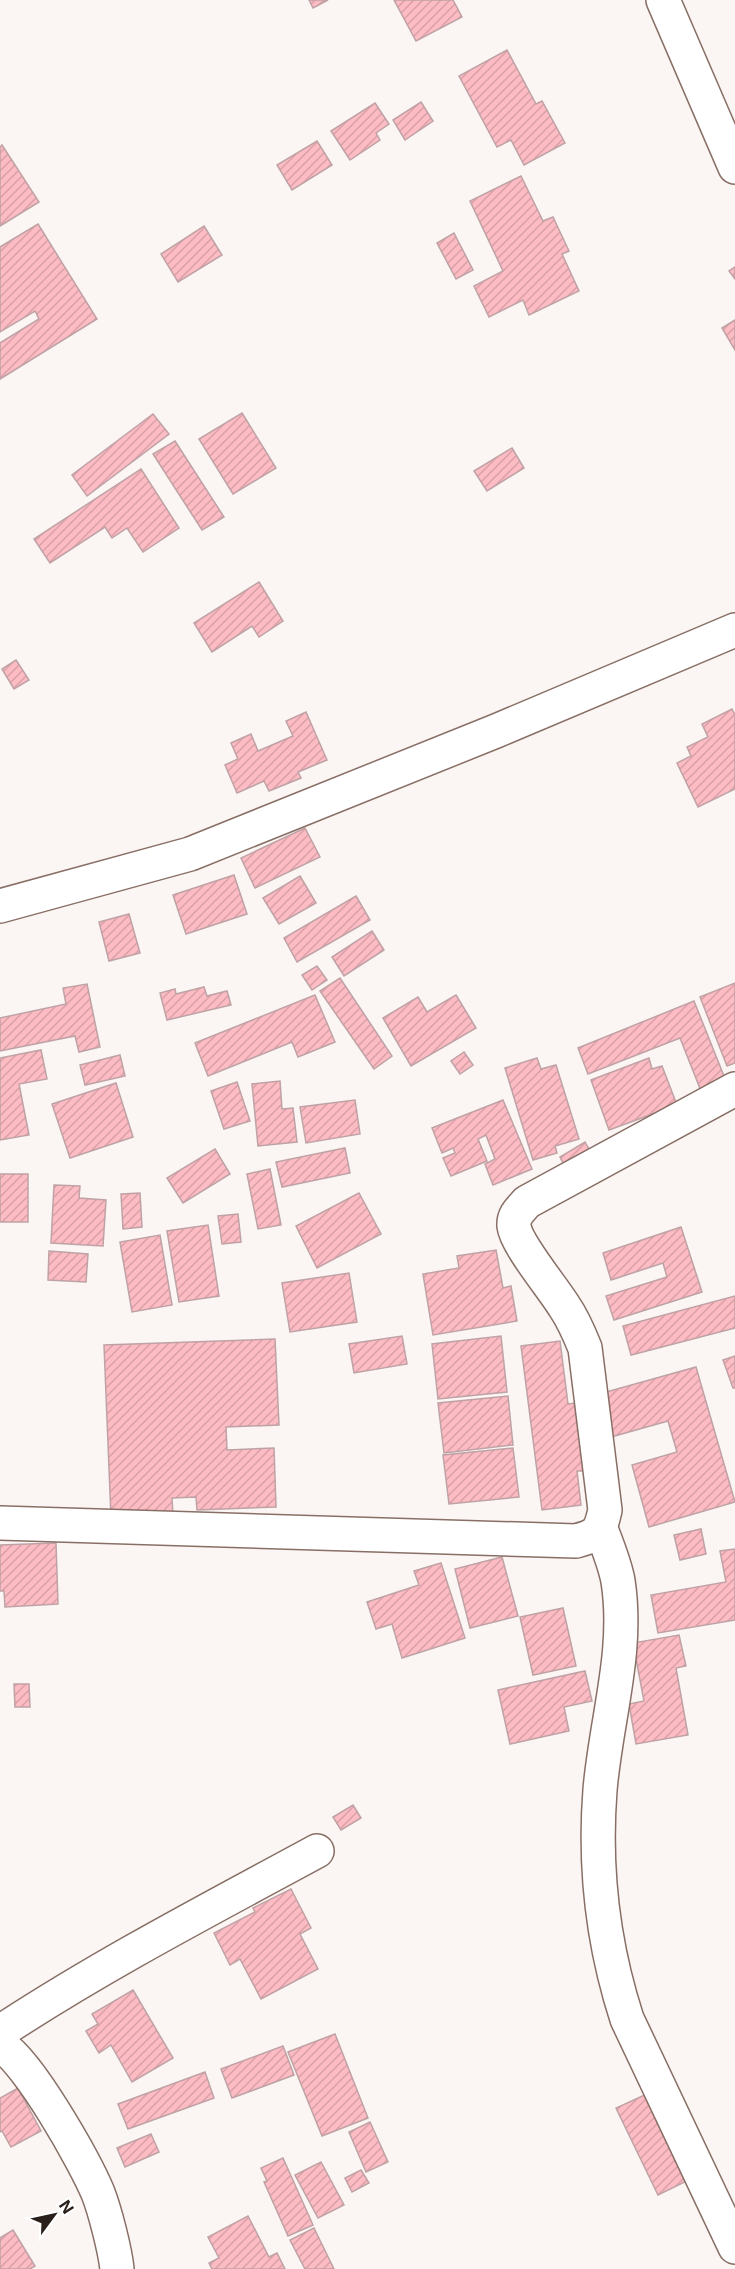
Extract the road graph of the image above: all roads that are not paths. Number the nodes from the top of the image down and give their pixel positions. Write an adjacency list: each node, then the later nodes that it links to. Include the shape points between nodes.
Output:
1 (663, 0): 2 (street)
2 (735, 167)
3 (735, 630): 4 (street, via 410,767 190,854)
4 (0, 906)
5 (735, 1089): 7 (street, via 527,1202 516,1214 514,1226 519,1239 566,1308 585,1348 605,1510)
6 (0, 1524): 7 (street, via 576,1540 591,1537)
7 (601, 1529): 11 (street, via 618,1579 622,1628 600,1787 600,1890 606,1942 627,2019)
8 (317, 1851): 9 (street, via 124,1956)
9 (0, 2032)
10 (0, 2045): 12 (street, via 25,2071 69,2136 99,2194)
11 (735, 2247)
12 (117, 2269)

